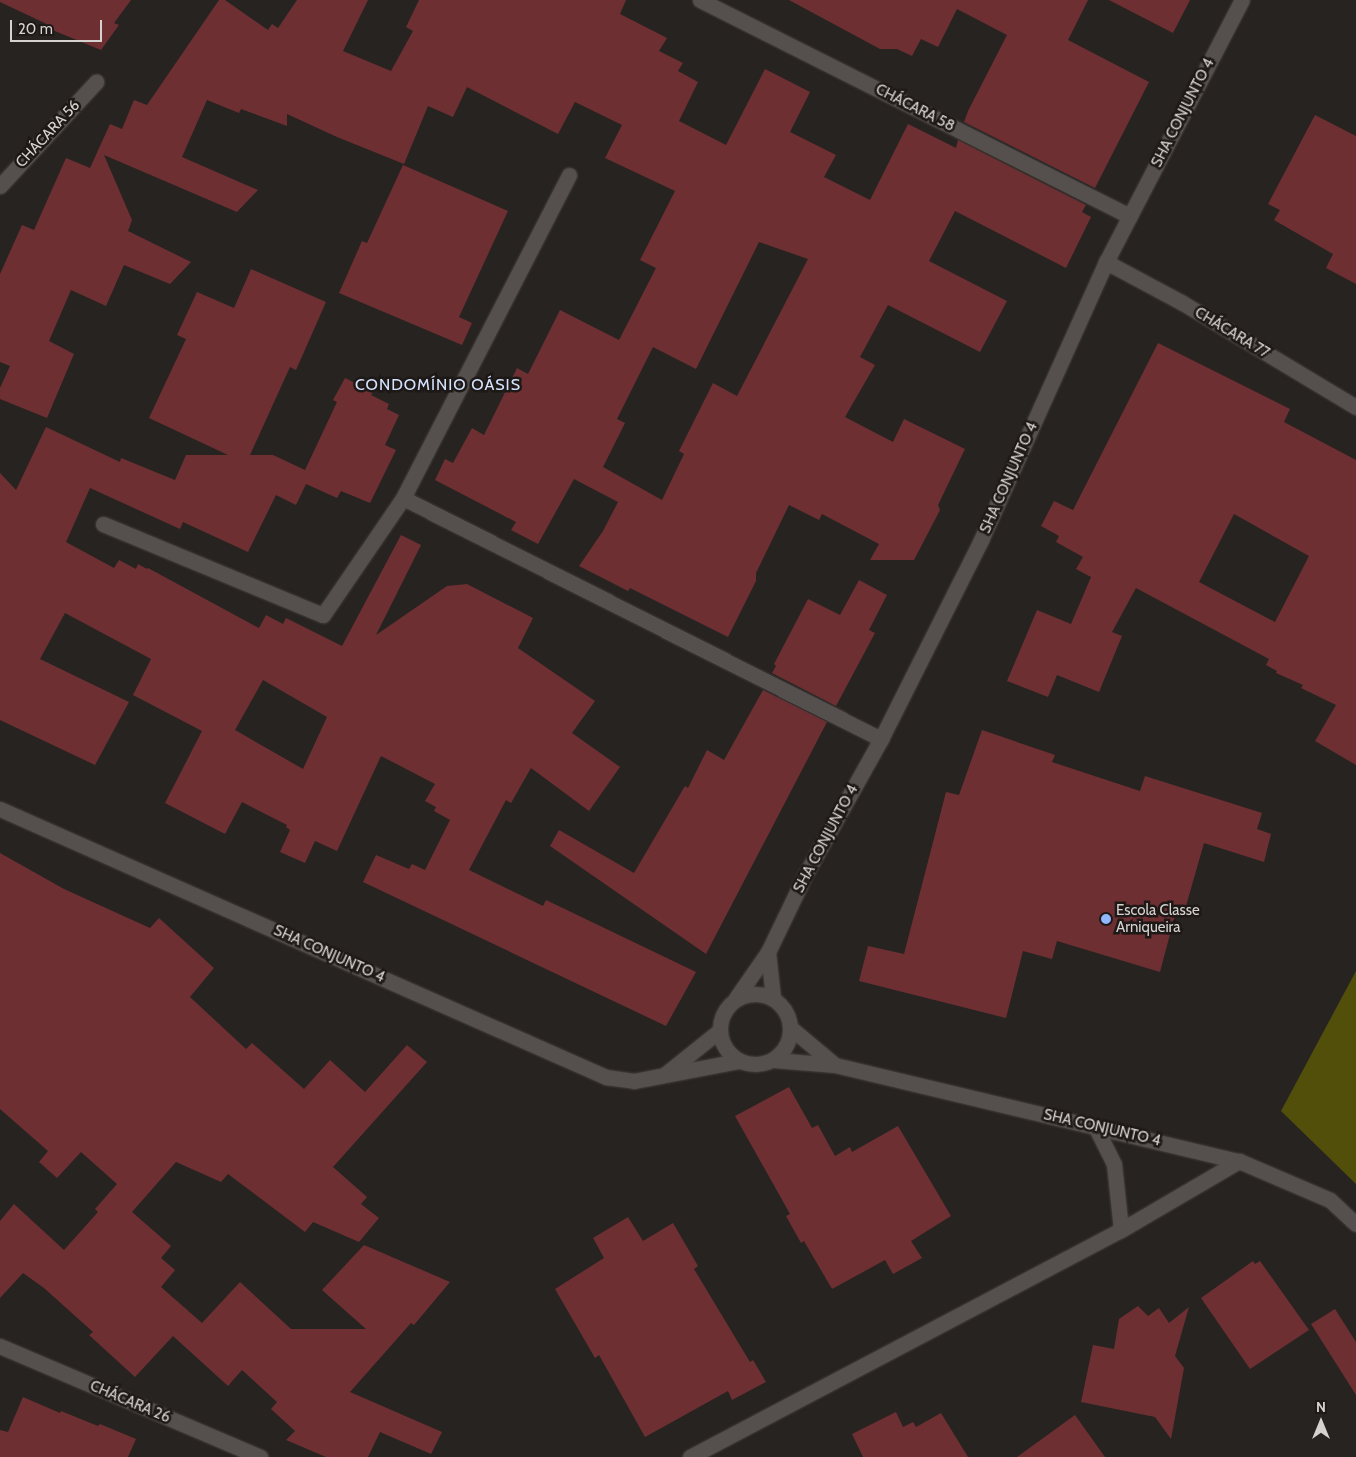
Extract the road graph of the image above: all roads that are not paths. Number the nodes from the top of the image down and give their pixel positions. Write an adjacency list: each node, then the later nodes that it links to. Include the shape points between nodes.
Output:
1 (700, 0): 6 (street, CHÁCARA 58)
2 (1242, 0): 6 (street, SHA CONJUNTO 4)
3 (96, 82): 5 (street, CHÁCARA 56)
4 (569, 175): 9 (street)
5 (0, 186)
6 (1130, 216): 7 (street, SHA CONJUNTO 4)
7 (1106, 262): 8 (street, CHÁCARA 77, via 1181,302); 11 (street, SHA CONJUNTO 4, via 982,540)
8 (1356, 407)
9 (403, 498): 10 (street, via 324,615); 11 (street)
10 (103, 524)
11 (880, 739): 13 (street, SHA CONJUNTO 4, via 805,875)
12 (0, 809): 21 (street, SHA CONJUNTO 4, via 606,1076 634,1081)
13 (768, 952): 14 (street); 15 (street, SHA CONJUNTO 4)
14 (773, 997): 15 (street, via 754,993); 16 (street, via 786,1011)
15 (736, 998): 17 (street, via 723,1012)
16 (792, 1029): 18 (street, via 788,1047); 20 (street, SHA CONJUNTO 4)
17 (719, 1031): 19 (street, via 724,1048); 21 (street)
18 (774, 1060): 19 (street, via 756,1066); 20 (street, SHA CONJUNTO 4)
19 (738, 1061): 21 (street, SHA CONJUNTO 4)
20 (835, 1065): 22 (street, SHA CONJUNTO 4)
21 (661, 1078)
22 (1095, 1126): 23 (street, SHA CONJUNTO 4); 25 (street, via 1114,1164)
23 (1239, 1161): 24 (street, SHA CONJUNTO 4, via 1330,1200); 25 (street)
24 (1356, 1224)
25 (1121, 1230): 28 (street)
26 (0, 1346): 27 (street, CHÁCARA 26)
27 (260, 1457)
28 (690, 1457)

